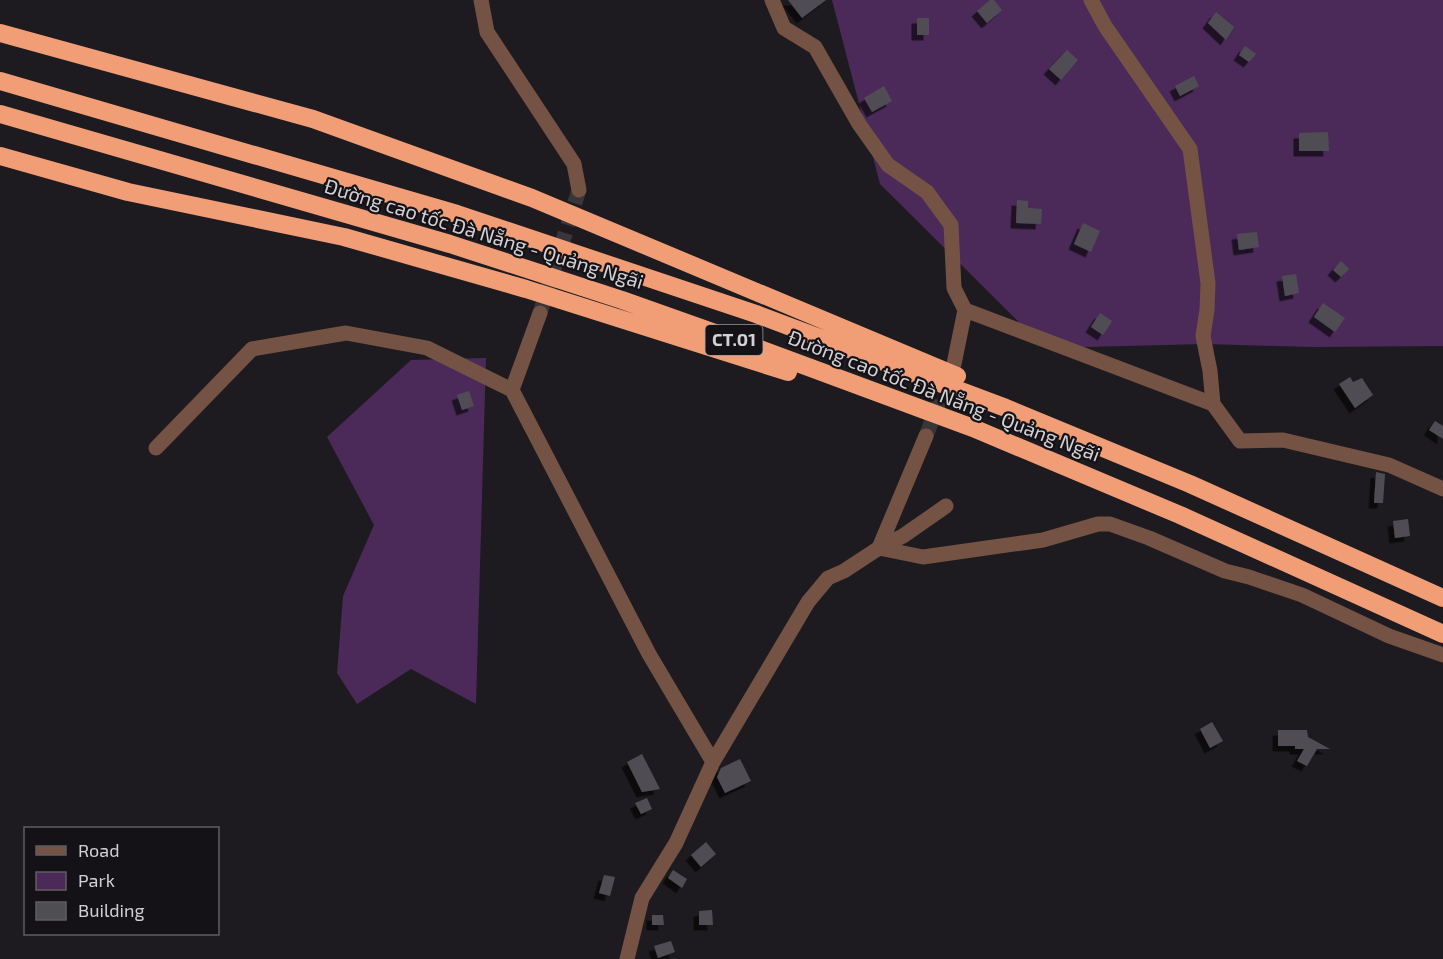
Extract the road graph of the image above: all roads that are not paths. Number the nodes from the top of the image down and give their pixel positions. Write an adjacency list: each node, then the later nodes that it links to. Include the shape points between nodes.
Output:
1 (480, 0): 8 (street, via 487,32 574,164)
2 (772, 0): 9 (street, via 784,28 814,47 888,165 927,192 951,225 954,288)
3 (1092, 0): 13 (street, via 1105,26 1190,149 1208,283 1203,336)
4 (0, 33): 17 (highway, via 313,119 532,198 979,386)
5 (0, 81): 17 (highway, Đường cao tốc Đà Nẵng - Quảng Ngãi / CT.01, via 457,214 630,270 887,362)
6 (0, 114): 14 (highway, Đường cao tốc Đà Nẵng - Quảng Ngãi / CT.01, via 450,244 610,296)
7 (0, 156): 14 (highway, via 128,192 344,237 526,289)
8 (579, 190)
9 (965, 310): 11 (street); 13 (street)
10 (540, 313): 12 (street)
11 (954, 364)
12 (512, 390): 16 (street, via 427,348 346,333 252,349); 24 (street, via 649,654)
13 (1213, 404): 18 (street, via 1240,441 1283,440 1389,465)
14 (973, 428): 22 (highway, Đường cao tốc Đà Nẵng - Quảng Ngãi / CT.01, via 1180,515)
15 (926, 436): 20 (street)
16 (156, 448)
17 (1190, 484): 21 (highway, Đường cao tốc Đà Nẵng - Quảng Ngãi / CT.01)
18 (1443, 489)
19 (946, 506): 20 (street)
20 (879, 548): 23 (street, via 923,557 1043,540 1110,524 1225,571 1302,595 1389,636); 24 (street, via 828,578 808,602)
21 (1443, 598)
22 (1443, 634)
23 (1443, 655)
24 (713, 762): 25 (street, via 676,843 642,898)
25 (627, 959)

